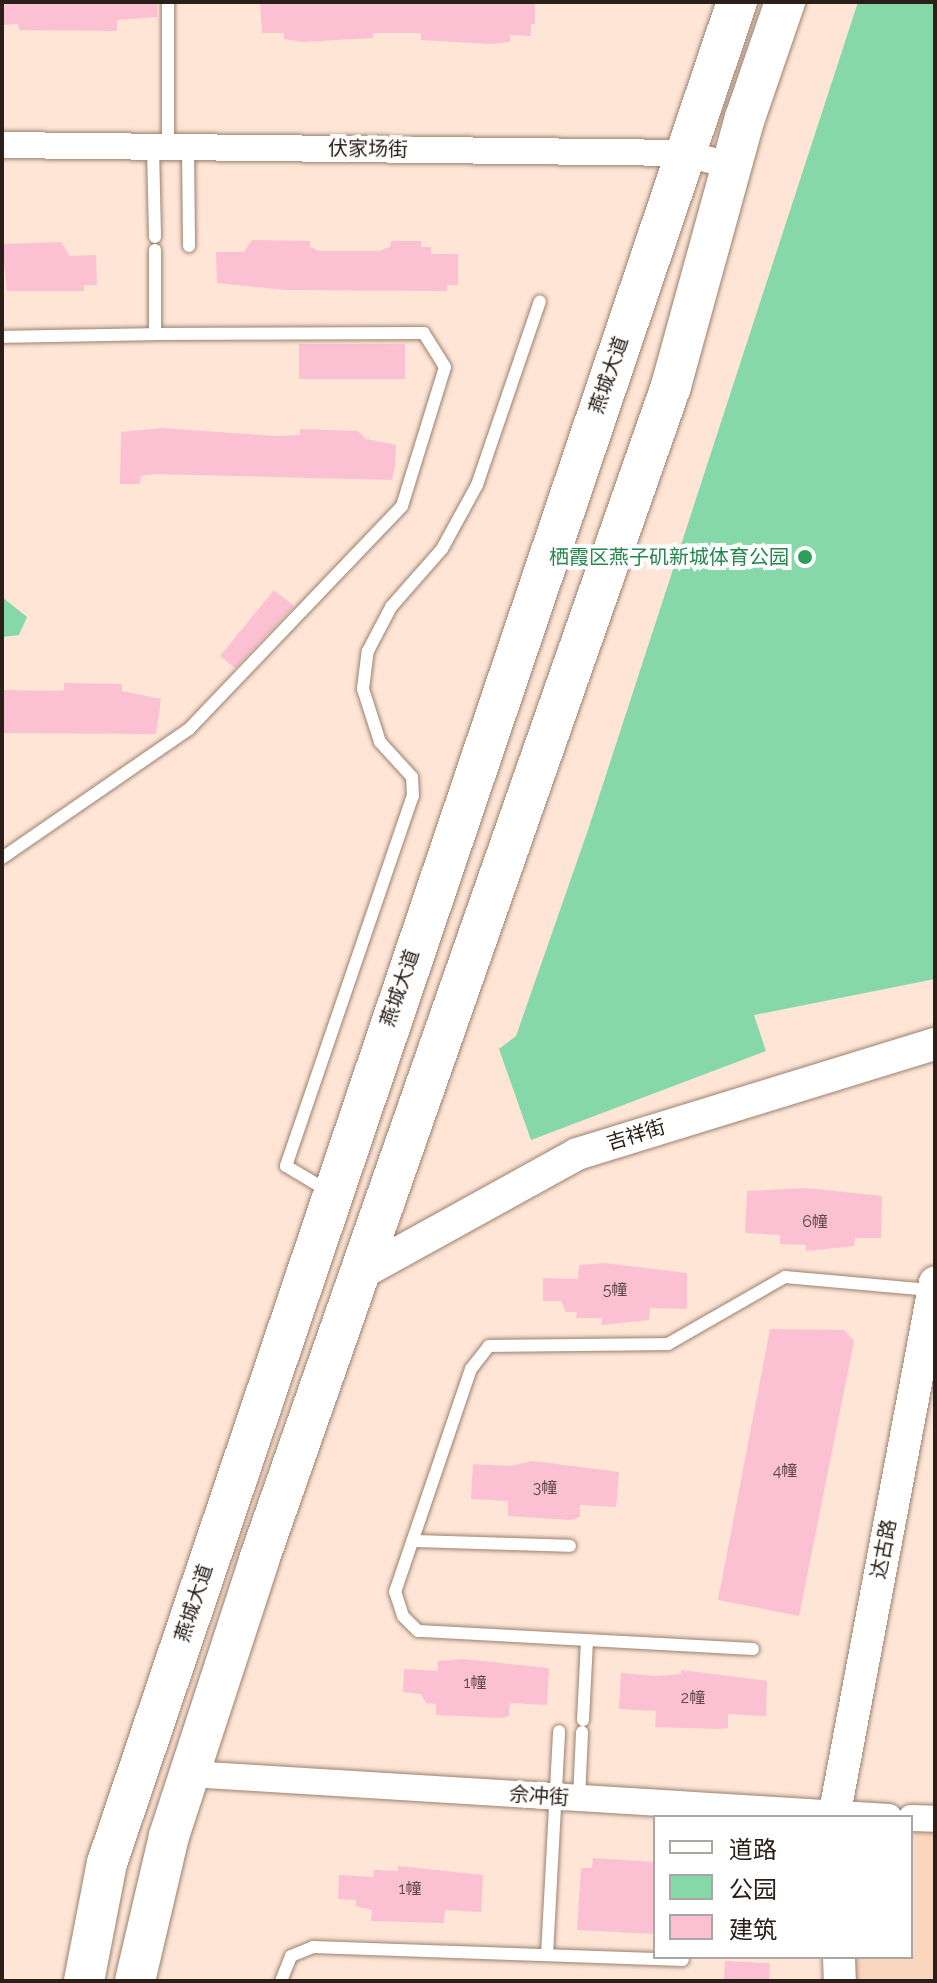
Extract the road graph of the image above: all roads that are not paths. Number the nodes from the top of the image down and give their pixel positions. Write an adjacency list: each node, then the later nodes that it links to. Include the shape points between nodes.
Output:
1 (168, 2): 5 (lane)
2 (737, 2): 6 (main road, 燕城大道)
3 (785, 2): 7 (main road)
4 (2, 145): 5 (street, 伏家场街)
5 (170, 147): 6 (street, 伏家场街); 8 (lane); 10 (lane, via 155,243)
6 (684, 153): 7 (street, 伏家场街); 14 (main road, 燕城大道)
7 (732, 166): 15 (main road, via 671,386)
8 (189, 246)
9 (540, 301): 14 (lane, via 477,485 442,549 391,607 368,651 363,689 380,742 412,777 413,796 286,1166)
10 (155, 334): 11 (lane); 12 (lane, via 424,333 445,367 402,506 189,729)
11 (2, 337)
12 (2, 858)
13 (935, 1044): 15 (street, 吉祥街, via 577,1154)
14 (330, 1192): 33 (main road, 燕城大道, via 107,1863)
15 (358, 1275): 22 (main road)
16 (934, 1287): 17 (lane, via 785,1277 668,1344 489,1346 471,1369); 25 (street, 达古路)
17 (413, 1541): 18 (lane); 19 (lane, via 395,1592 403,1616 418,1631)
18 (570, 1546)
19 (587, 1640): 20 (lane); 23 (lane, via 582,1726)
20 (753, 1649)
21 (559, 1731): 23 (lane)
22 (190, 1774): 23 (street, 佘冲街); 34 (main road)
23 (567, 1798): 24 (street, 佘冲街); 28 (lane)
24 (819, 1815)
25 (834, 1815)
26 (913, 1818): 27 (street)
27 (935, 1819)
28 (547, 1955): 29 (lane); 35 (lane, via 313,1947 291,1956)
29 (653, 1959)
30 (656, 1959): 32 (lane)
31 (839, 1959): 36 (street)
32 (683, 1960)
33 (84, 1981)
34 (135, 1981)
35 (281, 1981)
36 (840, 1981)

